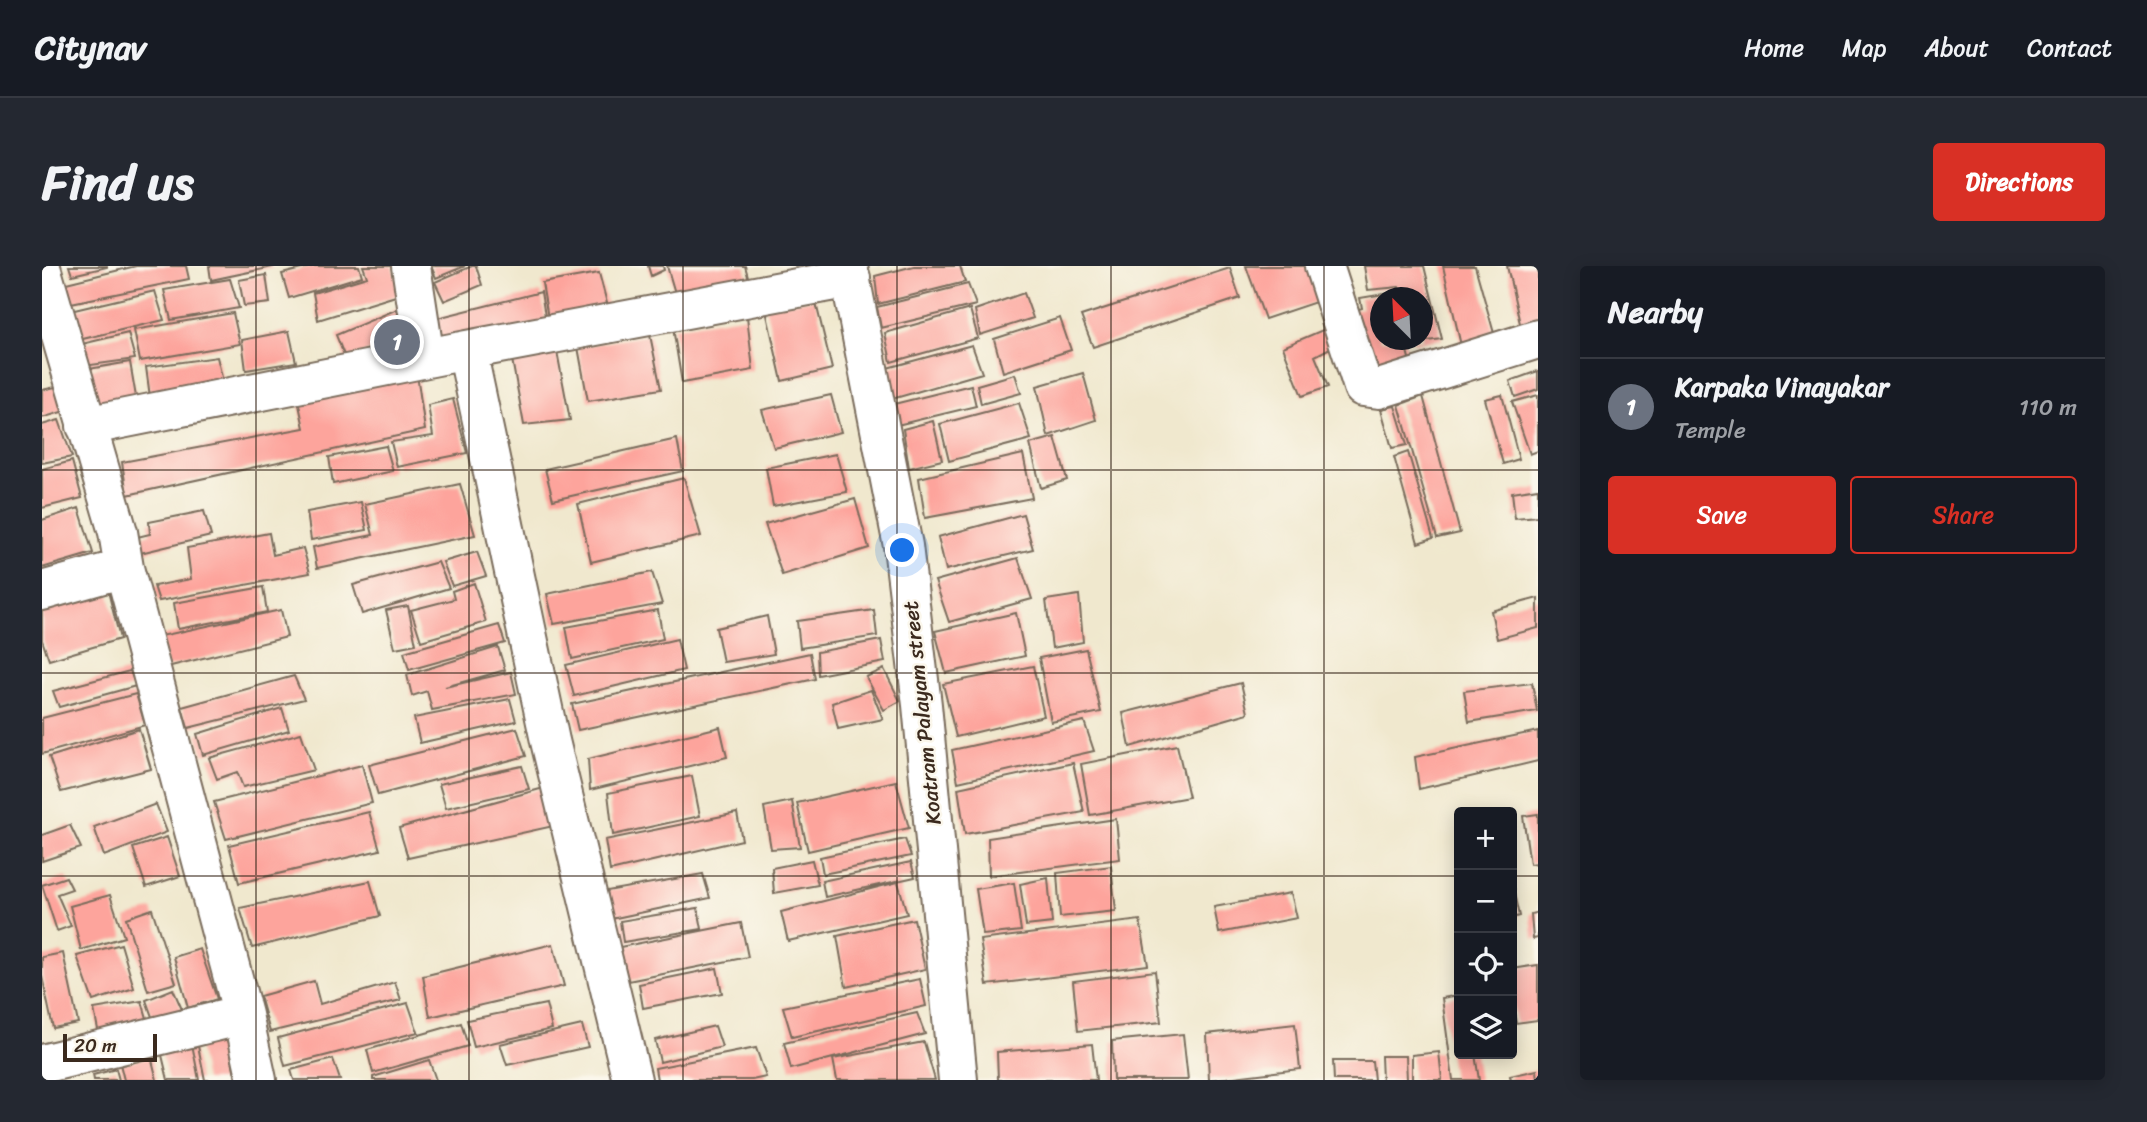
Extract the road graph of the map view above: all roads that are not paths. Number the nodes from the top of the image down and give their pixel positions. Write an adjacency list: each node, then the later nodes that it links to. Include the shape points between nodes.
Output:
1 (411, 266): 7 (street)
2 (1324, 266): 5 (street, via 1363,387 1379,389)
3 (42, 271): 8 (street)
4 (849, 272): 6 (street); 15 (street, Koatram Palayam street, via 903,546)
5 (1538, 339)
6 (467, 350): 7 (street); 14 (street, via 550,741)
7 (425, 358): 8 (street)
8 (86, 426): 9 (street, via 118,532)
9 (124, 568): 10 (street); 11 (street)
10 (42, 591)
11 (243, 1015): 12 (street); 13 (street)
12 (42, 1065)
13 (257, 1080)
14 (632, 1080)
15 (958, 1080)

